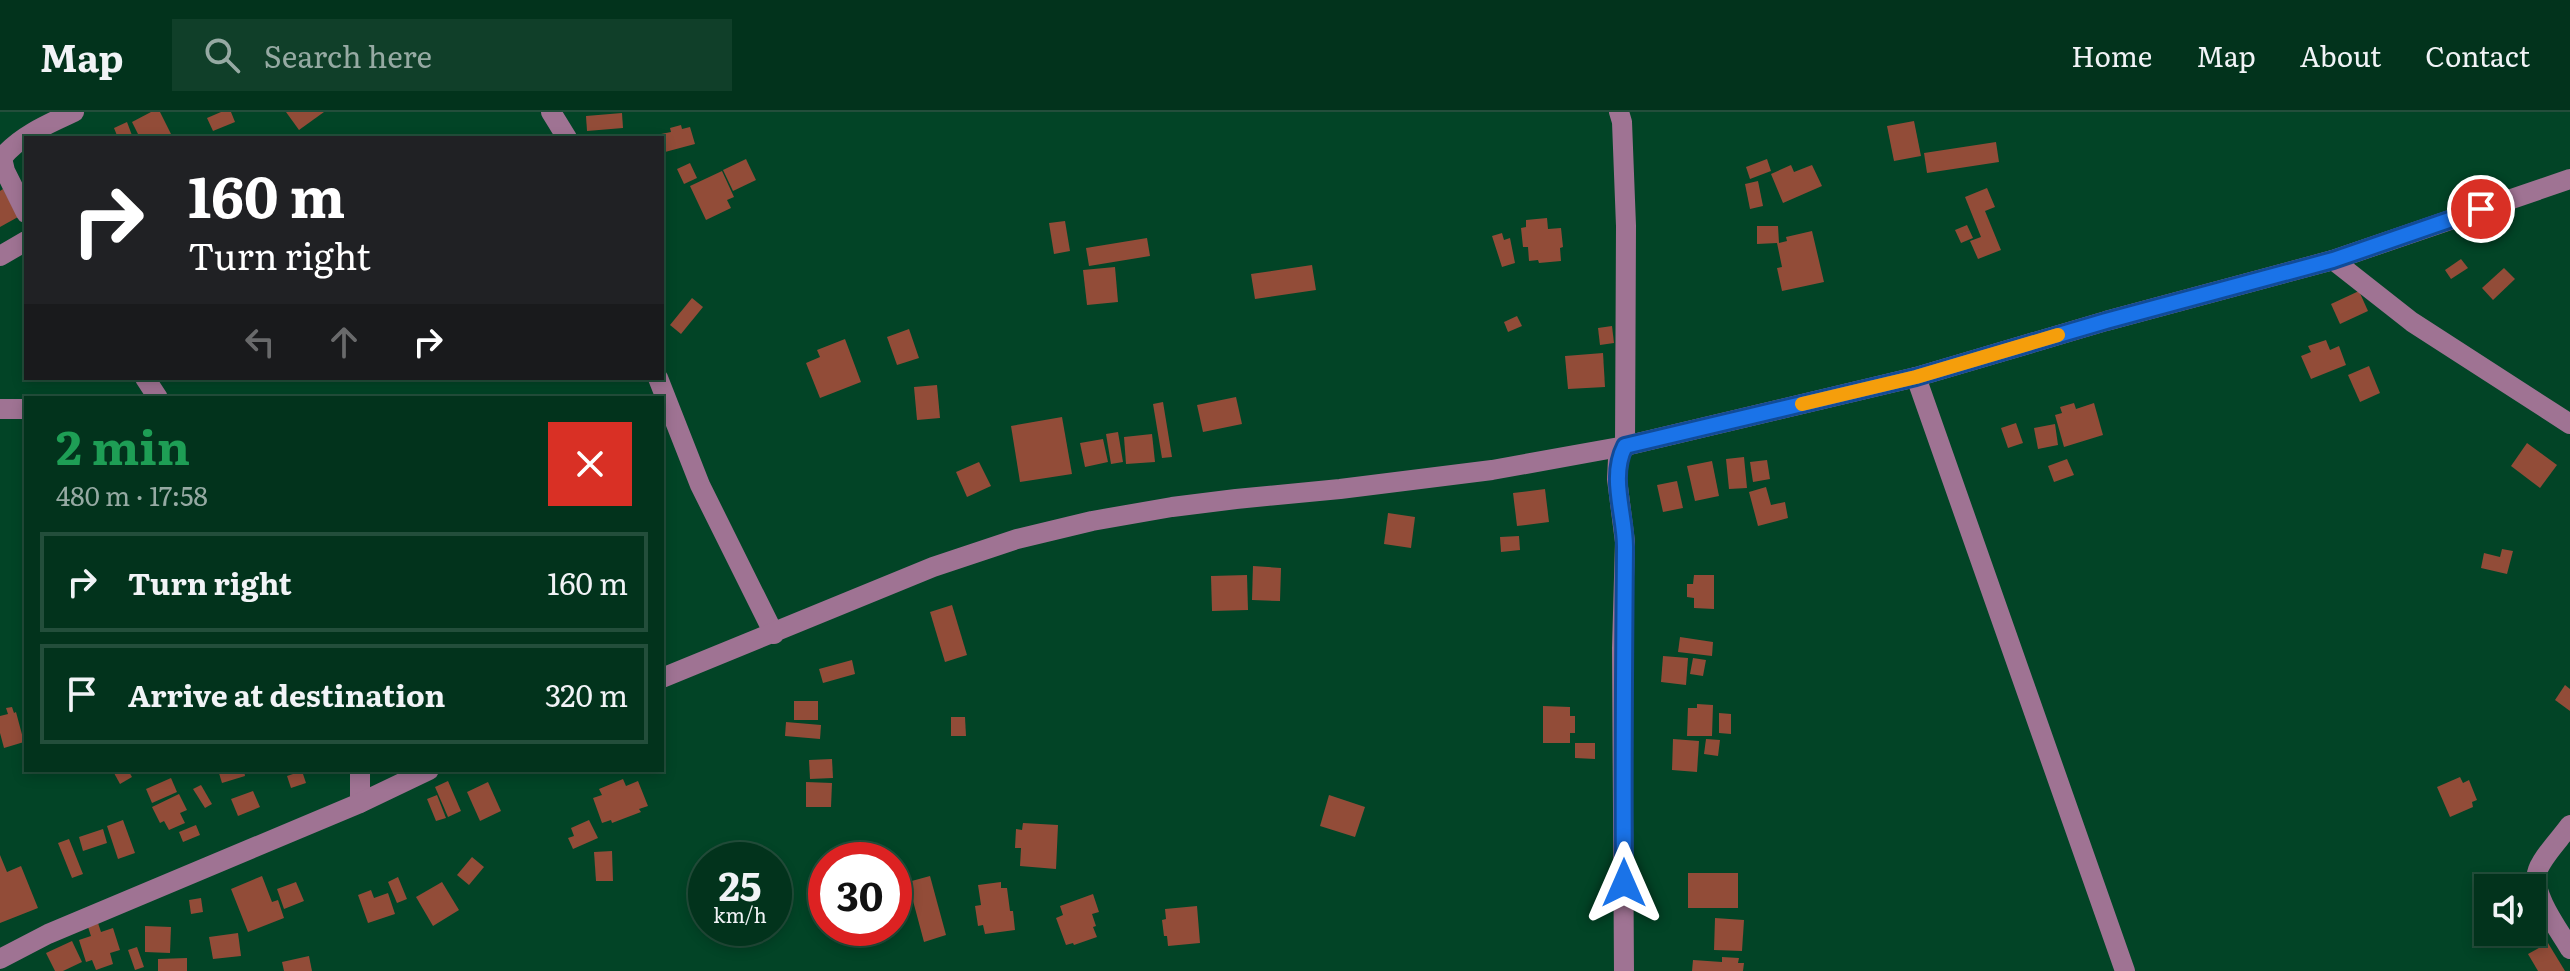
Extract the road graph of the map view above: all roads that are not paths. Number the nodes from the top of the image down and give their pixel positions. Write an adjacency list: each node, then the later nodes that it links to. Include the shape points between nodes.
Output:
1 (74, 112): 4 (street)
2 (551, 112): 5 (street)
3 (1619, 112): 17 (street, via 1626,226)
4 (29, 136)
5 (566, 136)
6 (24, 139): 8 (street, via 2,158)
7 (2570, 179): 11 (street)
8 (24, 209)
9 (24, 242): 10 (street)
10 (0, 256)
11 (2333, 260): 12 (street); 16 (street, via 2412,322)
12 (1916, 377): 17 (street); 27 (street)
13 (659, 380): 18 (street, via 700,485)
14 (0, 409): 15 (street)
15 (24, 409)
16 (2570, 424)
17 (1625, 446): 18 (street, via 1492,470 1223,500 1092,521 933,567); 26 (street, via 1617,479 1625,542)
18 (774, 634): 19 (street)
19 (664, 677)
20 (360, 772): 22 (street)
21 (404, 775): 22 (street)
22 (360, 803): 25 (street)
23 (2570, 825): 24 (street, via 2537,873 2544,905)
24 (2570, 949)
25 (0, 959)
26 (1624, 971)
27 (2125, 971)

